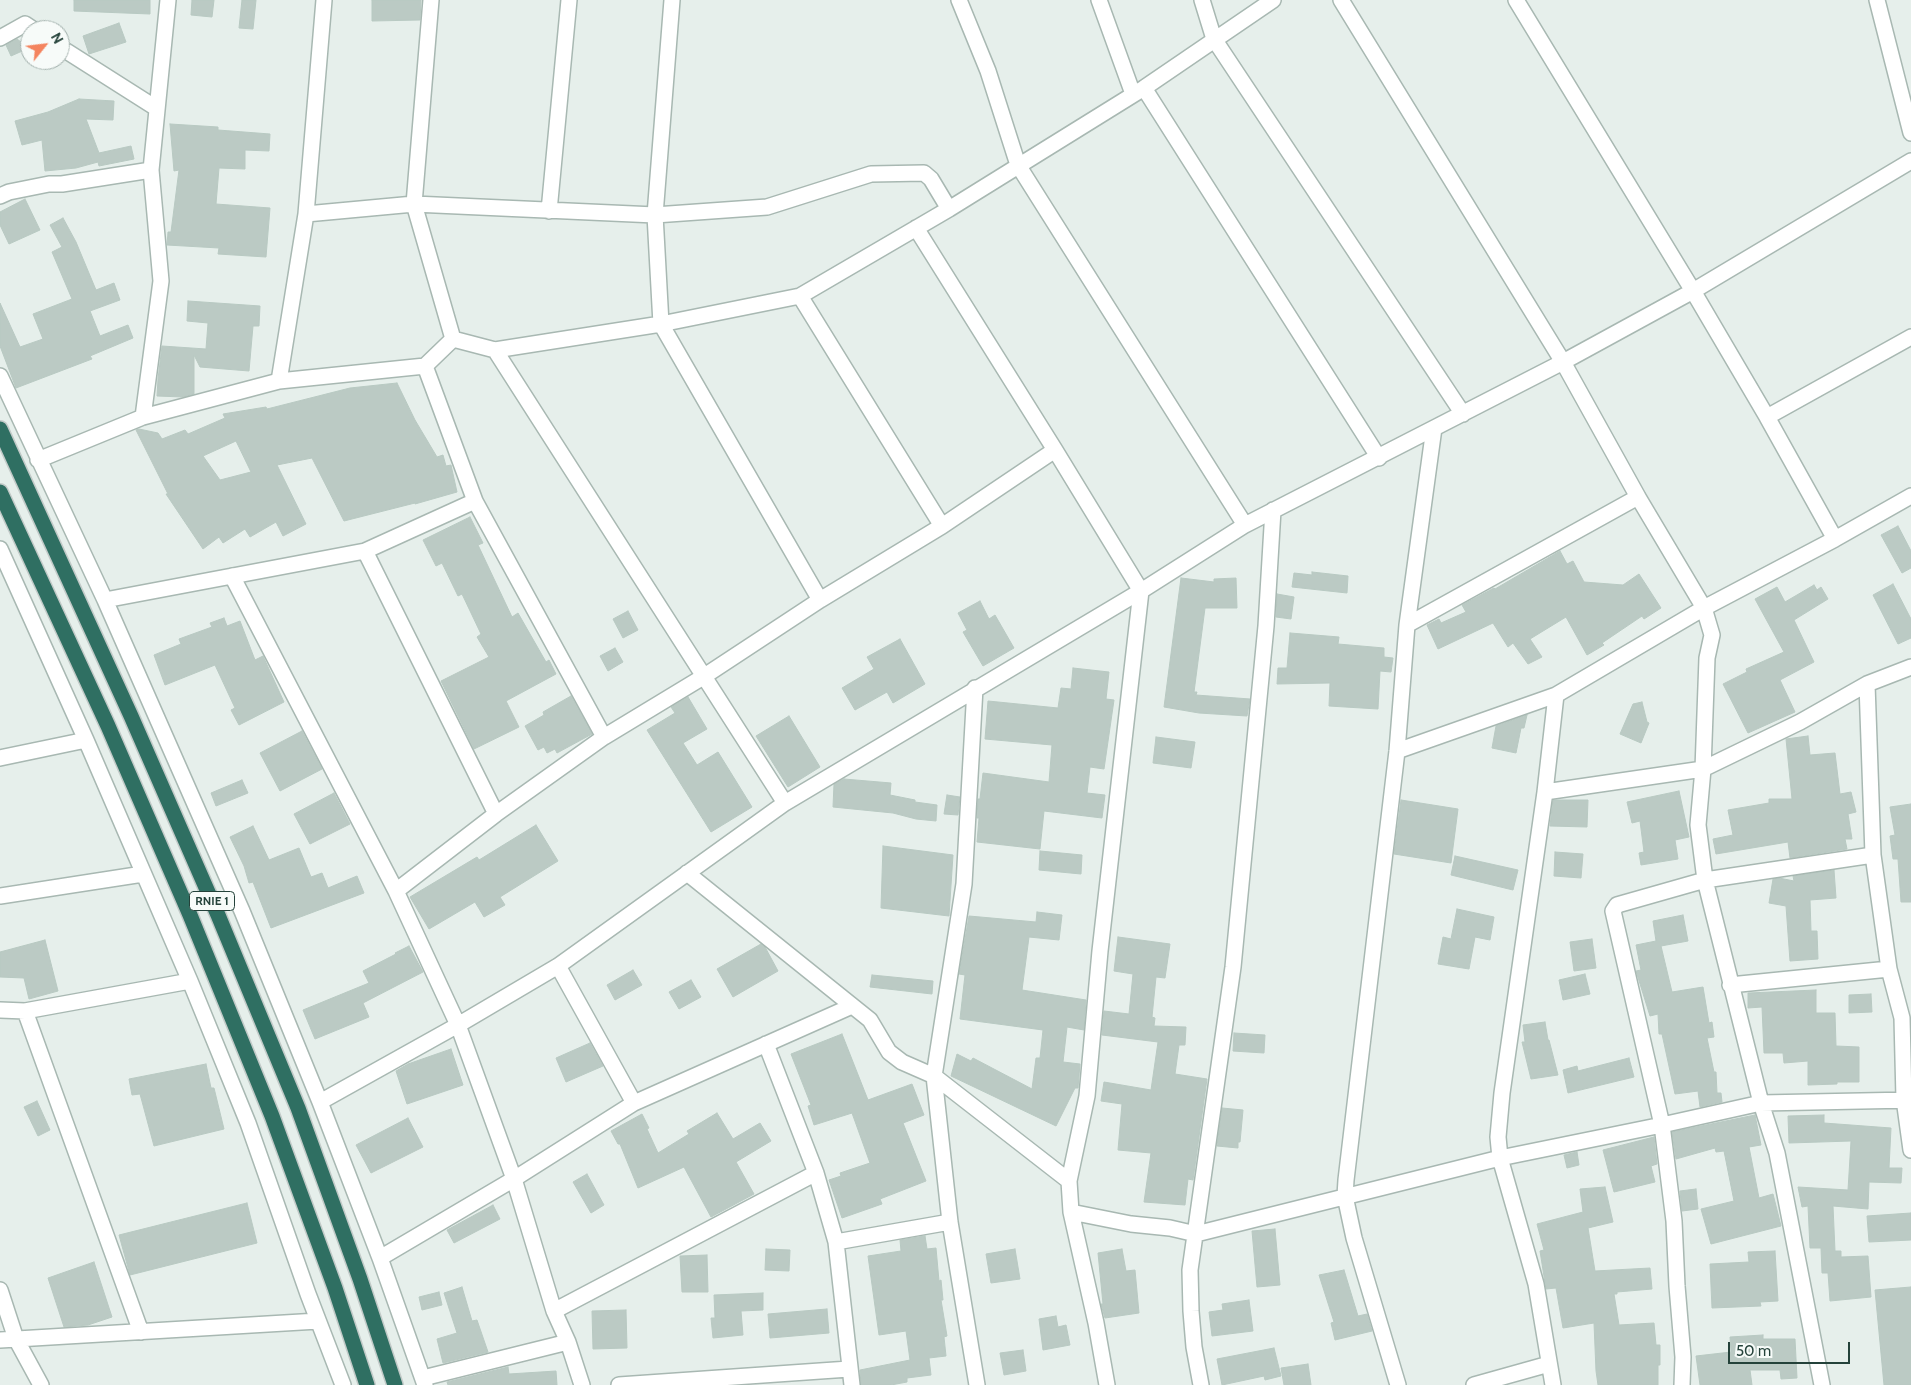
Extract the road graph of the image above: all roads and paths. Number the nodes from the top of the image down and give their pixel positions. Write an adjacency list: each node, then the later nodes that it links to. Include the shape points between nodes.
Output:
1 (168, 0): 18 (street)
2 (324, 0): 27 (street)
3 (430, 0): 24 (street)
4 (569, 0): 26 (street)
5 (672, 0): 28 (street)
6 (959, 0): 21 (street, via 988,71)
7 (1099, 0): 17 (street)
8 (1202, 0): 15 (street)
9 (1273, 0): 15 (street)
10 (1341, 0): 36 (street)
11 (1516, 0): 30 (street)
12 (1877, 0): 19 (street)
13 (20, 27): 14 (street)
14 (0, 38)
15 (1214, 39): 17 (street); 40 (street)
16 (70, 52): 18 (street)
17 (1138, 91): 21 (street); 46 (street)
18 (156, 108): 22 (street)
19 (1911, 133)
20 (1911, 160): 30 (street)
21 (1018, 165): 25 (street); 53 (street)
22 (151, 170): 23 (street, via 49,184); 42 (street, via 161,281)
23 (0, 196)
24 (414, 204): 26 (street); 27 (street); 34 (street)
25 (949, 209): 28 (street, via 924,173 871,174 767,207); 29 (street)
26 (549, 211): 28 (street)
27 (306, 214): 39 (street)
28 (655, 215): 32 (street)
29 (916, 228): 31 (street); 45 (street)
30 (1693, 290): 36 (street); 41 (street)
31 (800, 296): 32 (street); 54 (street)
32 (661, 324): 35 (street); 61 (street)
33 (1911, 337): 41 (street)
34 (453, 339): 35 (street); 37 (street)
35 (495, 350): 65 (street)
36 (1563, 362): 40 (street); 50 (street)
37 (425, 366): 39 (street); 51 (street)
38 (0, 376): 47 (street)
39 (279, 381): 42 (street)
40 (1463, 414): 43 (street)
41 (1767, 417): 55 (street)
42 (143, 418): 47 (street)
43 (1434, 428): 46 (street); 63 (street)
44 (0, 429): 123 (highway, RNIE 1, via 230,942 298,1108)
45 (1056, 450): 54 (street); 59 (street)
46 (1379, 458): 52 (street)
47 (38, 460): 60 (street)
48 (0, 492): 122 (highway, RNIE 1, via 138,795 216,979 272,1116)
49 (1911, 496): 55 (street)
50 (1638, 497): 62 (street); 63 (street)
51 (475, 501): 57 (street); 69 (street)
52 (1273, 510): 53 (street); 107 (street, via 1266,626 1233,967)
53 (1245, 525): 59 (street)
54 (942, 526): 61 (street)
55 (1835, 539): 62 (street)
56 (0, 549): 70 (street)
57 (365, 551): 58 (street); 76 (street)
58 (232, 576): 60 (street); 81 (street)
59 (1141, 591): 67 (street); 103 (street, via 1100,950 1087,1096)
60 (105, 600): 95 (street, via 242,911)
61 (820, 600): 65 (street)
62 (1704, 608): 68 (street); 73 (street, via 1712,635 1707,658)
63 (1407, 625): 71 (street)
64 (1911, 667): 66 (street)
65 (703, 678): 69 (street); 75 (street)
66 (1867, 684): 73 (street, via 1800,722); 77 (street)
67 (975, 688): 75 (street); 93 (street, via 964,884)
68 (1556, 695): 71 (street); 74 (street)
69 (604, 737): 76 (street)
70 (86, 740): 72 (street); 79 (street)
71 (1397, 751): 104 (street)
72 (0, 758)
73 (1703, 769): 74 (street); 80 (street, via 1698,825)
74 (1545, 792): 100 (street, via 1502,1093 1498,1137)
75 (785, 803): 78 (street)
76 (496, 814): 81 (street)
77 (1873, 855): 80 (street); 84 (street)
78 (687, 873): 83 (street); 87 (street)
79 (143, 874): 82 (street); 85 (street)
80 (1705, 880): 86 (street); 98 (street, via 1617,906 1613,911)
81 (396, 891): 91 (street)
82 (0, 896)
83 (558, 966): 91 (street); 96 (street)
84 (1890, 969): 86 (street); 90 (street)
85 (190, 981): 89 (street); 112 (street, via 248,1123)
86 (1730, 985): 97 (street)
87 (852, 1006): 92 (street); 93 (street, via 870,1020 889,1052 902,1062)
88 (0, 1010): 89 (street)
89 (25, 1011): 113 (street)
90 (1906, 1017): 94 (street)
91 (458, 1025): 95 (street); 102 (street)
92 (766, 1044): 96 (street); 101 (street)
93 (934, 1076): 103 (street); 106 (street)
94 (1907, 1100): 97 (street); 99 (street)
95 (320, 1102): 109 (street)
96 (634, 1103): 102 (street)
97 (1761, 1103): 98 (street); 134 (street, via 1777,1153)
98 (1662, 1125): 100 (street); 133 (street, via 1674,1220)
99 (1911, 1150)
100 (1500, 1158): 104 (street); 117 (street, via 1536,1284)
101 (816, 1173): 108 (street); 111 (street)
102 (514, 1179): 109 (street); 111 (street)
103 (1069, 1181): 105 (street)
104 (1345, 1196): 107 (street); 130 (street, via 1354,1238)
105 (1071, 1212): 107 (street); 128 (street)
106 (950, 1222): 108 (street); 127 (street)
107 (1196, 1234): 129 (street, via 1190,1270 1191,1311)
108 (836, 1242): 118 (street)
109 (380, 1258): 119 (street)
110 (0, 1290): 114 (street)
111 (554, 1311): 116 (street)
112 (318, 1321): 113 (street); 121 (street)
113 (141, 1332): 114 (street)
114 (16, 1339): 115 (street); 120 (street)
115 (0, 1340)
116 (568, 1342): 119 (street); 124 (street)
117 (1549, 1364): 131 (street); 132 (street)
118 (849, 1369): 125 (street); 126 (street)
119 (424, 1382)
120 (41, 1385)
121 (343, 1385)
122 (367, 1385)
123 (395, 1385)
124 (582, 1385)
125 (619, 1385)
126 (852, 1385)
127 (977, 1385)
128 (1107, 1385)
129 (1201, 1385)
130 (1398, 1385)
131 (1474, 1385)
132 (1553, 1385)
133 (1682, 1385)
134 (1822, 1385)

